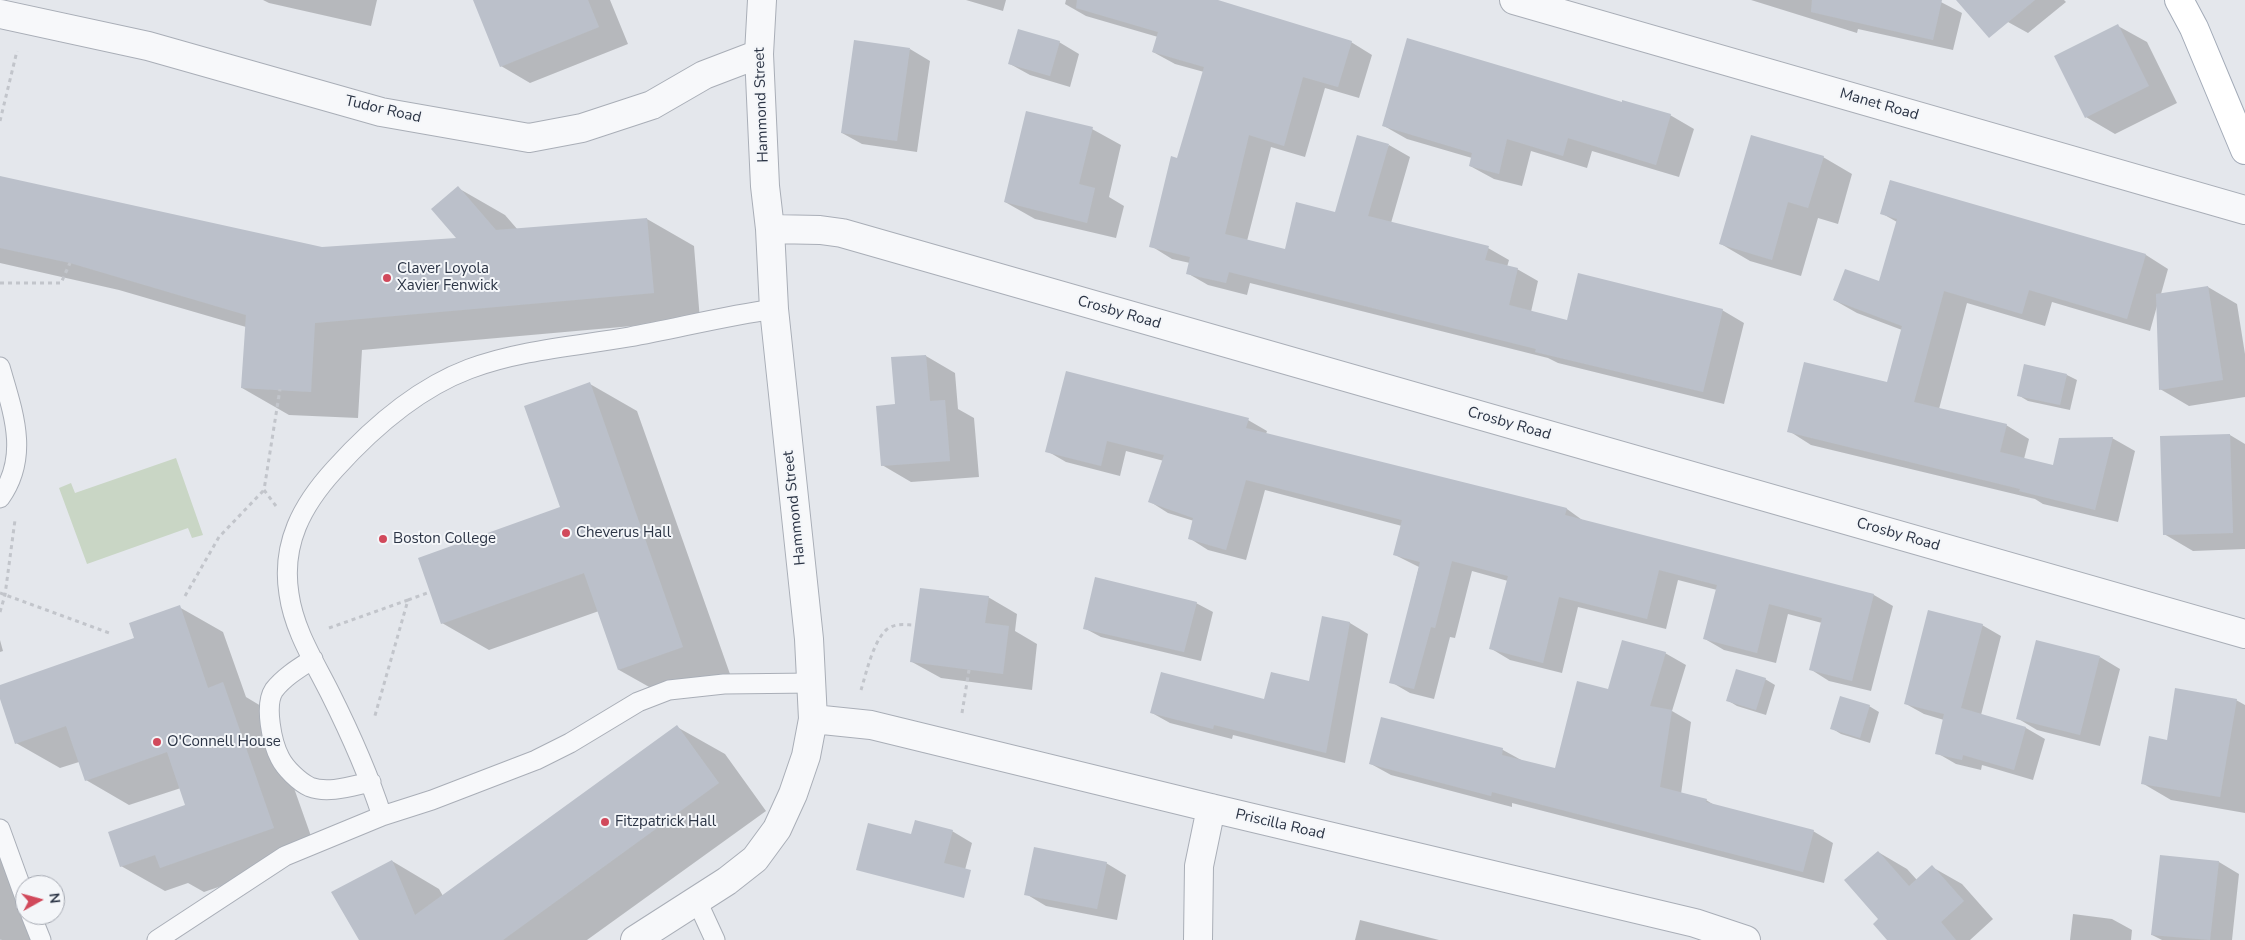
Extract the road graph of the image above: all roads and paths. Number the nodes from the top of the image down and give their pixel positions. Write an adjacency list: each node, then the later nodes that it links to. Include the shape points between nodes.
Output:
1 (762, 0): 6 (street, Hammond Street)
2 (1514, 0): 9 (street, Manet Road)
3 (2179, 0): 8 (main road)
4 (0, 14): 6 (street, Tudor Road, via 148,46 381,112 529,138 582,128 652,105 704,75)
5 (19, 44): 7 (path)
6 (759, 54): 10 (street, Hammond Street)
7 (0, 121)
8 (2245, 150)
9 (2245, 210)
10 (770, 229): 13 (street, Hammond Street); 29 (street, Crosby Road, via 842,233)
11 (70, 263): 12 (path, via 61,283)
12 (0, 283)
13 (774, 309): 30 (lane, via 499,360 468,369 430,388 389,416 328,476 292,532 286,564 289,594 296,625); 32 (street, Hammond Street)
14 (0, 368): 17 (lane, via 16,421 18,442 16,463)
15 (280, 389): 16 (path)
16 (264, 490): 18 (path); 23 (path, via 219,537)
17 (0, 498)
18 (278, 510)
19 (16, 514): 22 (path)
20 (430, 592): 24 (path)
21 (0, 593): 22 (path)
22 (5, 595): 25 (path); 28 (path)
23 (185, 596)
24 (408, 600): 27 (path); 36 (path)
25 (0, 612)
26 (915, 625): 33 (path, via 890,627 882,634)
27 (328, 629)
28 (112, 634)
29 (2245, 634)
30 (313, 659): 37 (lane); 37 (lane, via 285,678 272,692 270,720 280,758 298,779 311,787 340,789)
31 (969, 670): 34 (path)
32 (812, 683): 35 (street, Hammond Street); 39 (lane, via 698,685 669,690 638,702 536,760)
33 (861, 690)
34 (962, 713)
35 (813, 719): 38 (street, Priscilla Road, via 871,724); 42 (street, Hammond Street, via 806,756 777,829 755,859)
36 (372, 724)
37 (371, 782): 39 (lane)
38 (1211, 808): 48 (street, via 1199,866); 49 (street, Priscilla Road, via 1695,923)
39 (382, 816): 45 (lane, via 285,856)
40 (0, 829): 41 (lane)
41 (17, 875)
42 (697, 901): 46 (street, Hammond Street); 47 (lane)
43 (35, 925): 44 (lane)
44 (40, 940)
45 (158, 940)
46 (634, 940)
47 (715, 940)
48 (1198, 940)
49 (1746, 940)

